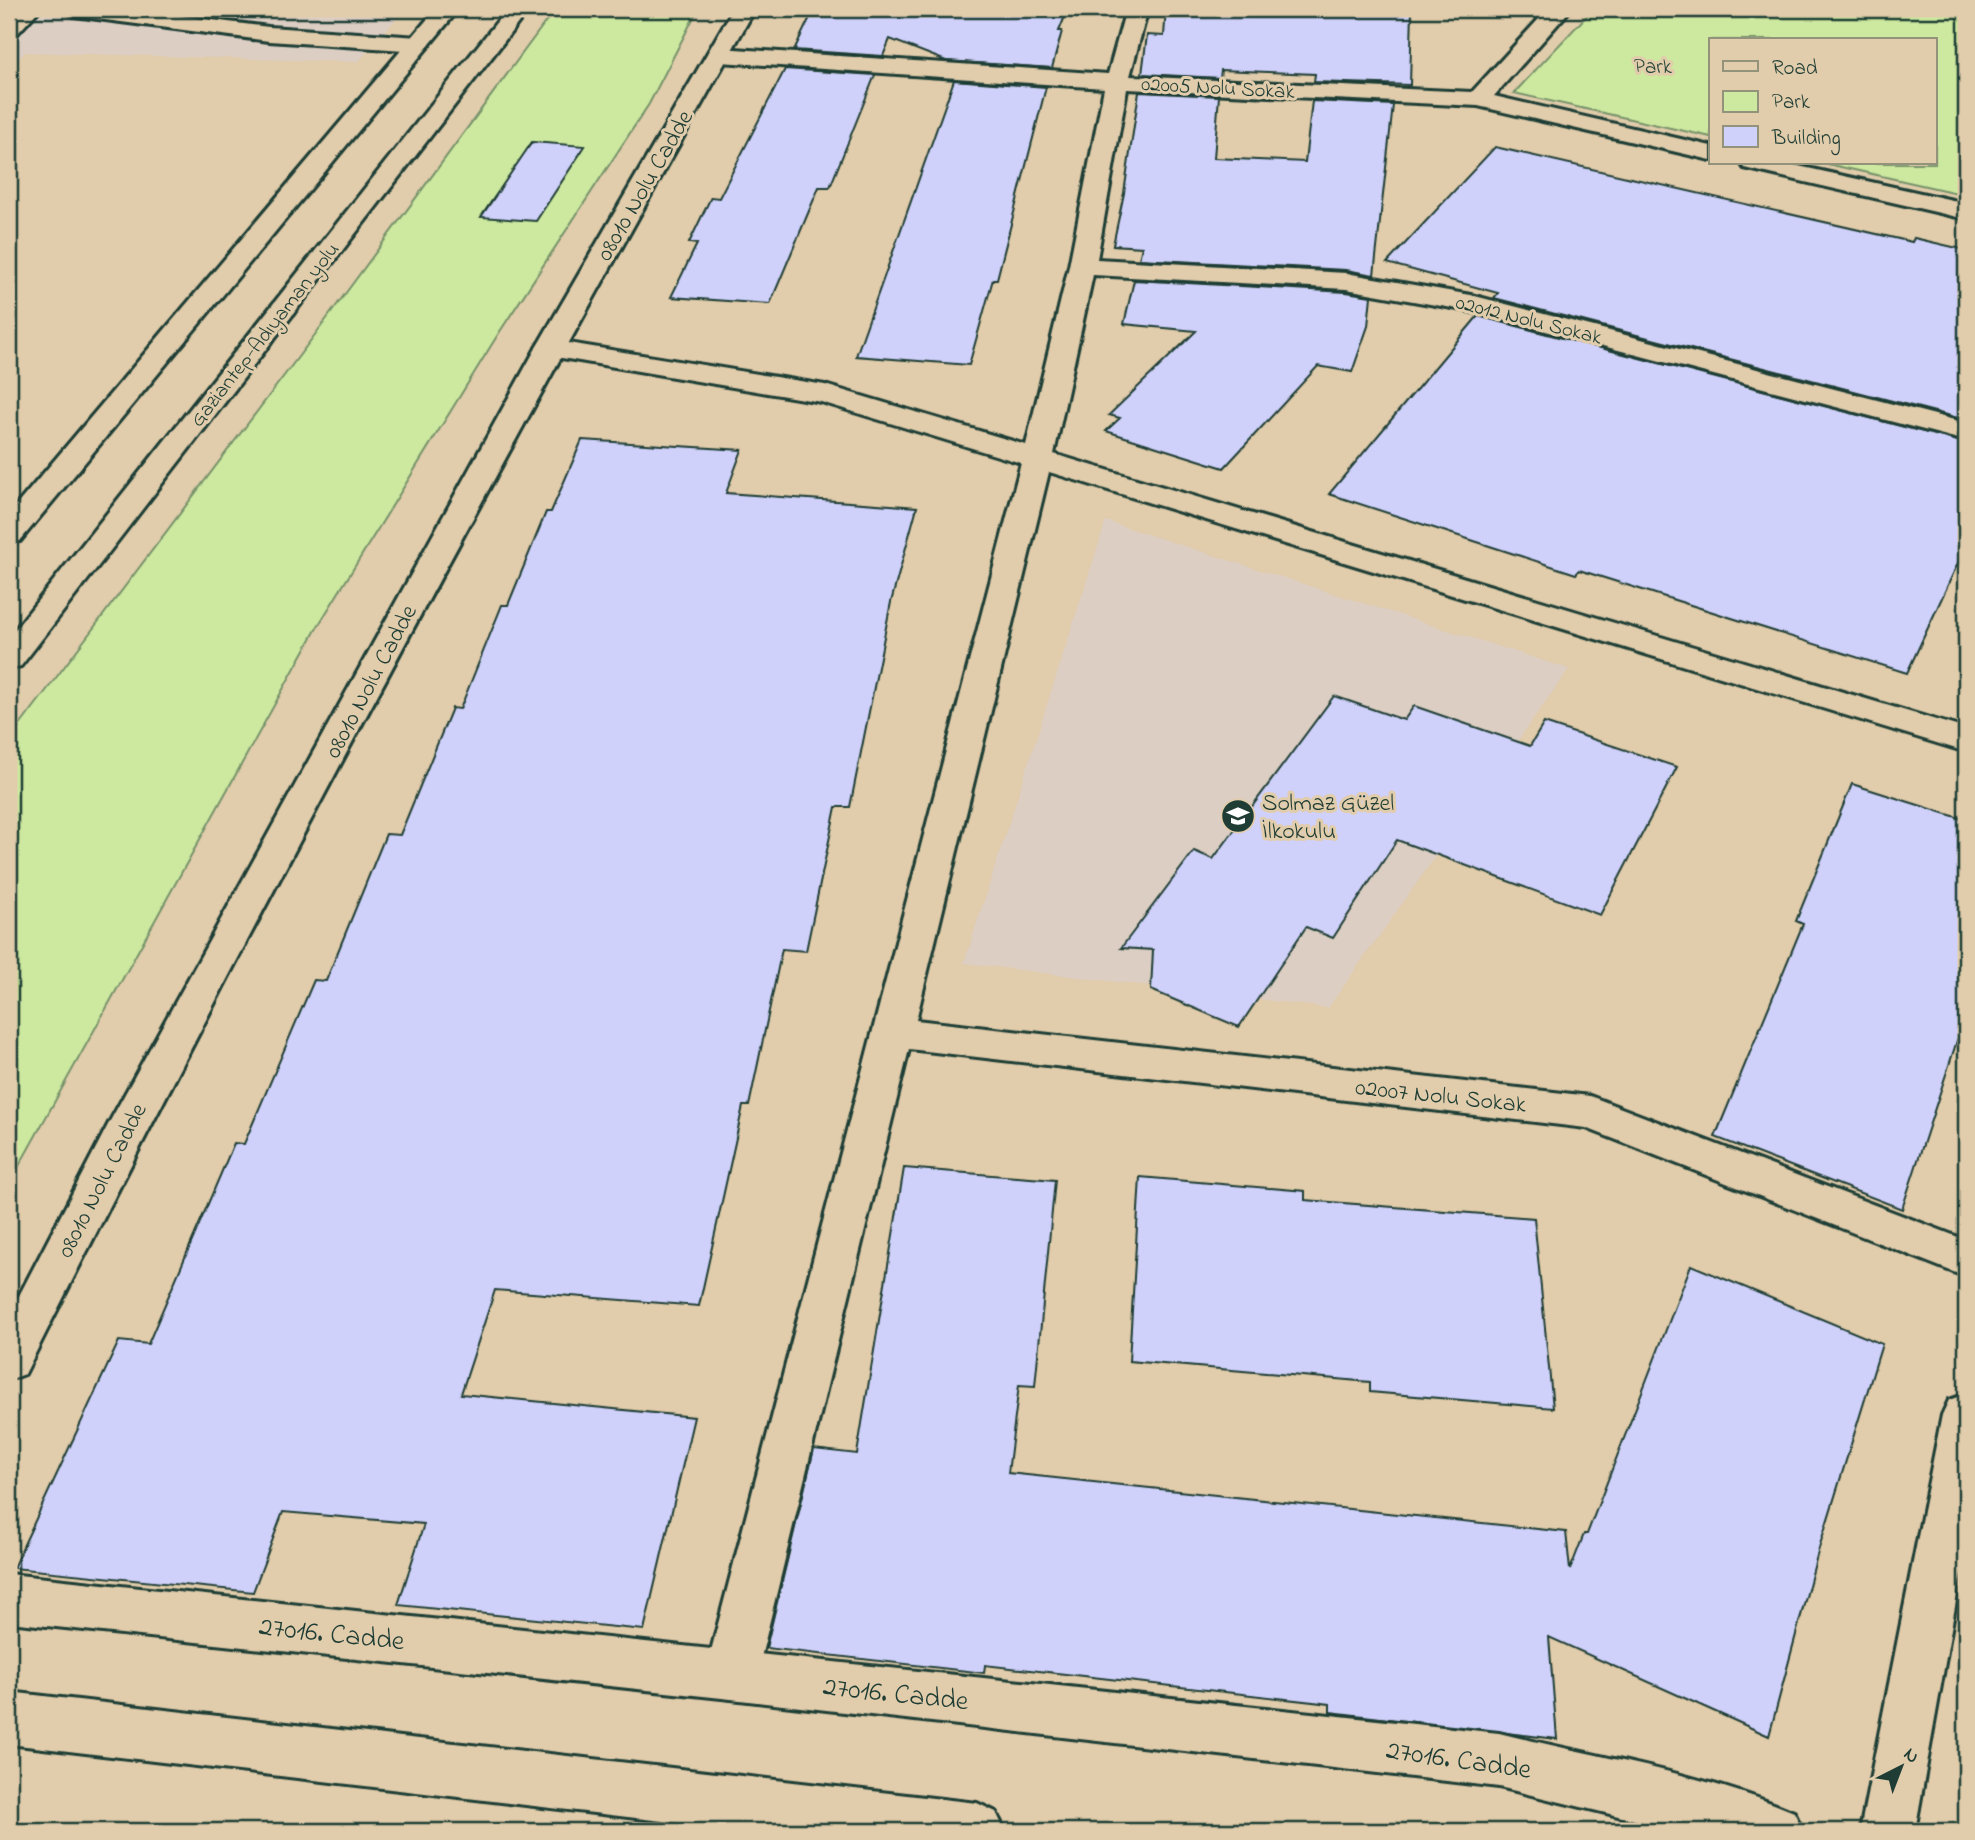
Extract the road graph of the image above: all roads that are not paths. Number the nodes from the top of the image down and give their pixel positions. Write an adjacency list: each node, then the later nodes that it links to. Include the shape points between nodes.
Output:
1 (29, 9): 8 (main road)
2 (74, 9): 9 (main road, via 269,34)
3 (448, 9): 9 (main road)
4 (518, 9): 21 (main road, Gaziantep-Adıyaman yolu)
5 (744, 9): 10 (main road, 08010 Nolu Cadde)
6 (1137, 9): 11 (main road)
7 (1560, 9): 12 (main road)
8 (9, 29)
9 (419, 44): 20 (main road)
10 (720, 55): 11 (main road, 02005 Nolu Sokak); 17 (main road, 08010 Nolu Cadde)
11 (1117, 82): 12 (main road, 02005 Nolu Sokak); 16 (main road)
12 (1478, 99): 13 (main road, 02005 Nolu Sokak)
13 (1709, 153)
14 (1757, 164): 15 (main road)
15 (1966, 211)
16 (1082, 266): 18 (main road, 02012 Nolu Sokak, via 1346,281 1471,303); 19 (main road)
17 (550, 348): 19 (main road, via 825,394); 25 (main road, 08010 Nolu Cadde, via 131,1121)
18 (1966, 432)
19 (1038, 457): 22 (main road); 23 (main road)
20 (9, 534)
21 (9, 659)
22 (1966, 741)
23 (891, 1032): 24 (main road, 02007 Nolu Sokak, via 1590,1111); 28 (main road)
24 (1966, 1259)
25 (9, 1360)
26 (1966, 1415): 32 (main road)
27 (9, 1598): 28 (main road, 27016. Cadde)
28 (731, 1674): 31 (main road, 27016. Cadde, via 1499,1760)
29 (9, 1718): 30 (main road)
30 (978, 1831)
31 (1775, 1831)
32 (1887, 1831)

